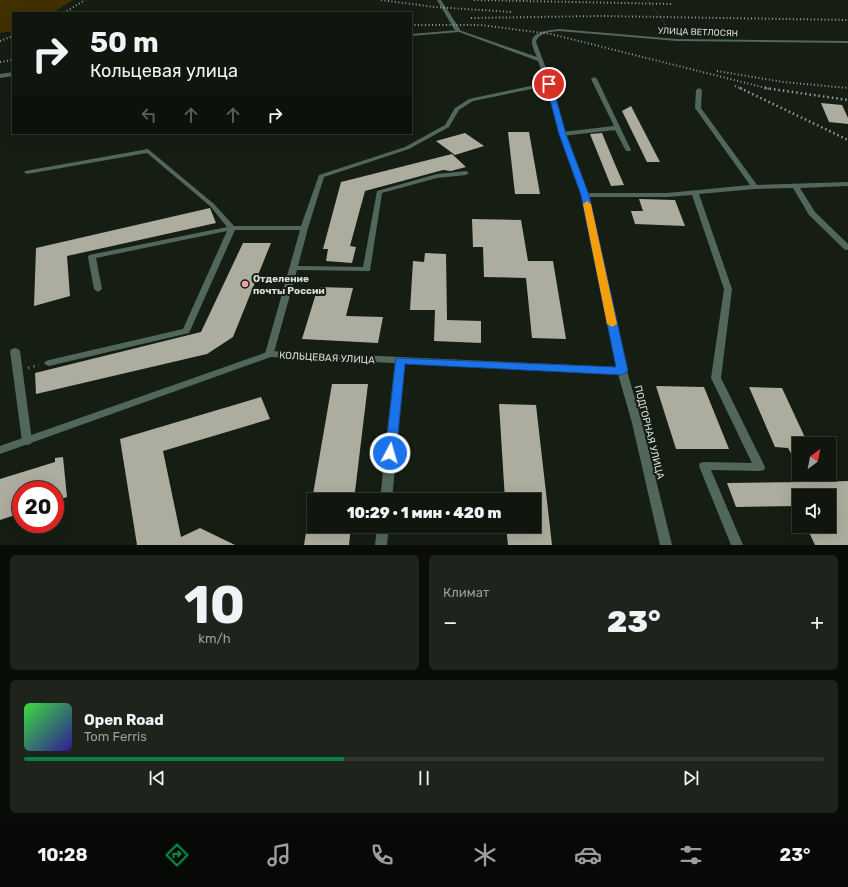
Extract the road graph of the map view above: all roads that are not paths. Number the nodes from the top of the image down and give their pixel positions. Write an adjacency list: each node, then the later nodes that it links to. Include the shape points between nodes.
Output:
1 (439, 0): 2 (street)
2 (459, 31): 4 (street); 6 (street)
3 (547, 31): 5 (street, УЛИЦА ВЕТЛОСЯН, via 666,40); 6 (street, ПОДГОРНАЯ УЛИЦА, via 538,34 534,40)
4 (412, 35)
5 (848, 42)
6 (540, 60): 10 (street, ПОДГОРНАЯ УЛИЦА)
7 (12, 74): 8 (street)
8 (0, 76)
9 (594, 79): 12 (street)
10 (549, 84): 13 (street, ПОДГОРНАЯ УЛИЦА); 23 (street, via 471,100 457,109 447,126 408,148 321,176)
11 (699, 90): 19 (street, via 698,108)
12 (616, 128): 13 (street); 14 (street)
13 (562, 134): 21 (street, ПОДГОРНАЯ УЛИЦА)
14 (628, 150)
15 (27, 172): 22 (street, via 148,151 212,205)
16 (466, 173): 25 (street, via 437,176 379,192 368,269)
17 (848, 184): 18 (street)
18 (795, 185): 19 (street); 24 (street, via 812,213)
19 (755, 187): 20 (street)
20 (695, 193): 21 (street); 38 (street, via 728,289 716,378 760,466 704,466)
21 (585, 195): 31 (street, ПОДГОРНАЯ УЛИЦА)
22 (232, 228): 23 (street); 26 (street, via 92,257); 30 (street, via 186,331)
23 (304, 228): 25 (street)
24 (848, 248)
25 (293, 268): 28 (street)
26 (98, 289)
27 (15, 351): 32 (street)
28 (270, 354): 29 (street, КОЛЬЦЕВАЯ УЛИЦА); 32 (street, КОЛЬЦЕВАЯ УЛИЦА)
29 (400, 360): 31 (street, КОЛЬЦЕВАЯ УЛИЦА); 34 (street)
30 (49, 363)
31 (622, 371): 37 (street, ПОДГОРНАЯ УЛИЦА)
32 (27, 441): 33 (street, КОЛЬЦЕВАЯ УЛИЦА)
33 (0, 450)
34 (387, 493)
35 (382, 533): 36 (street)
36 (381, 545)
37 (666, 545)
38 (737, 545)

